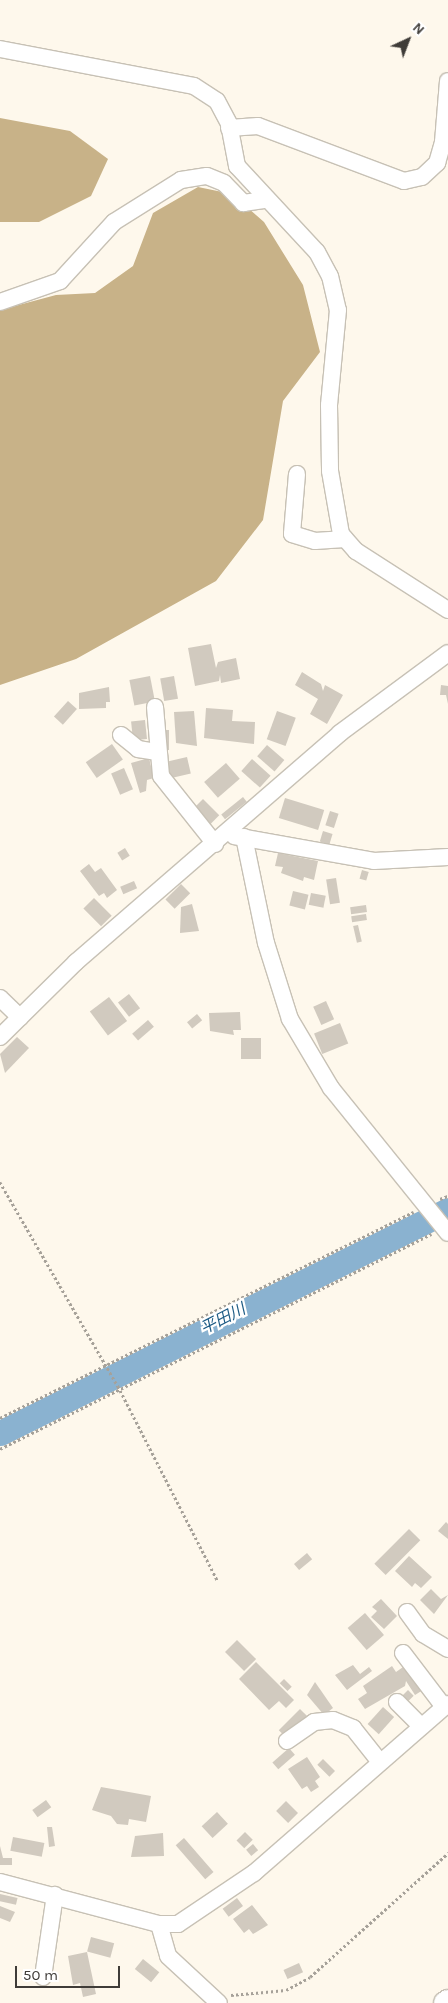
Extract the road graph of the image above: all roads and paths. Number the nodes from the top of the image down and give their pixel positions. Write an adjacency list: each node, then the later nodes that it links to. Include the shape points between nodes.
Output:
1 (0, 50): 3 (street, via 194,86 217,101)
2 (448, 81): 3 (street, via 441,152 437,163 413,179 384,176 258,126)
3 (229, 128): 4 (street, via 237,166)
4 (264, 200): 5 (street, via 243,203 224,183 207,176 181,180 114,222 60,281); 7 (street, via 317,252 330,276 338,310 328,405 330,471)
5 (0, 302)
6 (297, 474): 7 (street, via 292,534 315,541)
7 (346, 539): 8 (street, via 356,551)
8 (448, 610)
9 (448, 653): 14 (street, via 340,733)
10 (155, 707): 12 (street)
11 (121, 735): 12 (street, via 138,749)
12 (156, 752): 14 (street, via 162,776 172,792)
13 (244, 837): 14 (street); 15 (street, via 374,861); 21 (street, via 266,942 290,1019 331,1088)
14 (220, 839): 17 (street, via 76,962)
15 (448, 857)
16 (0, 998): 17 (street)
17 (20, 1017): 18 (street)
18 (0, 1036)
19 (0, 1182): 23 (path)
20 (448, 1196): 21 (path)
21 (427, 1207): 22 (street); 23 (path)
22 (445, 1229): 24 (path)
23 (107, 1366): 24 (path); 25 (path)
24 (118, 1387): 26 (path); 27 (path)
25 (0, 1418)
26 (0, 1449)
27 (218, 1581)
28 (408, 1612): 29 (street, via 423,1634)
29 (448, 1650)
30 (403, 1653): 32 (street)
31 (397, 1702): 33 (street)
32 (446, 1706): 33 (street)
33 (421, 1726): 35 (street)
34 (286, 1741): 35 (street, via 314,1722 345,1722)
35 (380, 1762): 39 (street, via 254,1873 178,1924)
36 (448, 1853): 41 (path, via 298,1984 241,1996)
37 (0, 1882): 38 (street)
38 (55, 1895): 39 (street); 40 (street)
39 (159, 1924): 41 (street, via 168,1956)
40 (43, 1977)
41 (215, 1997)

